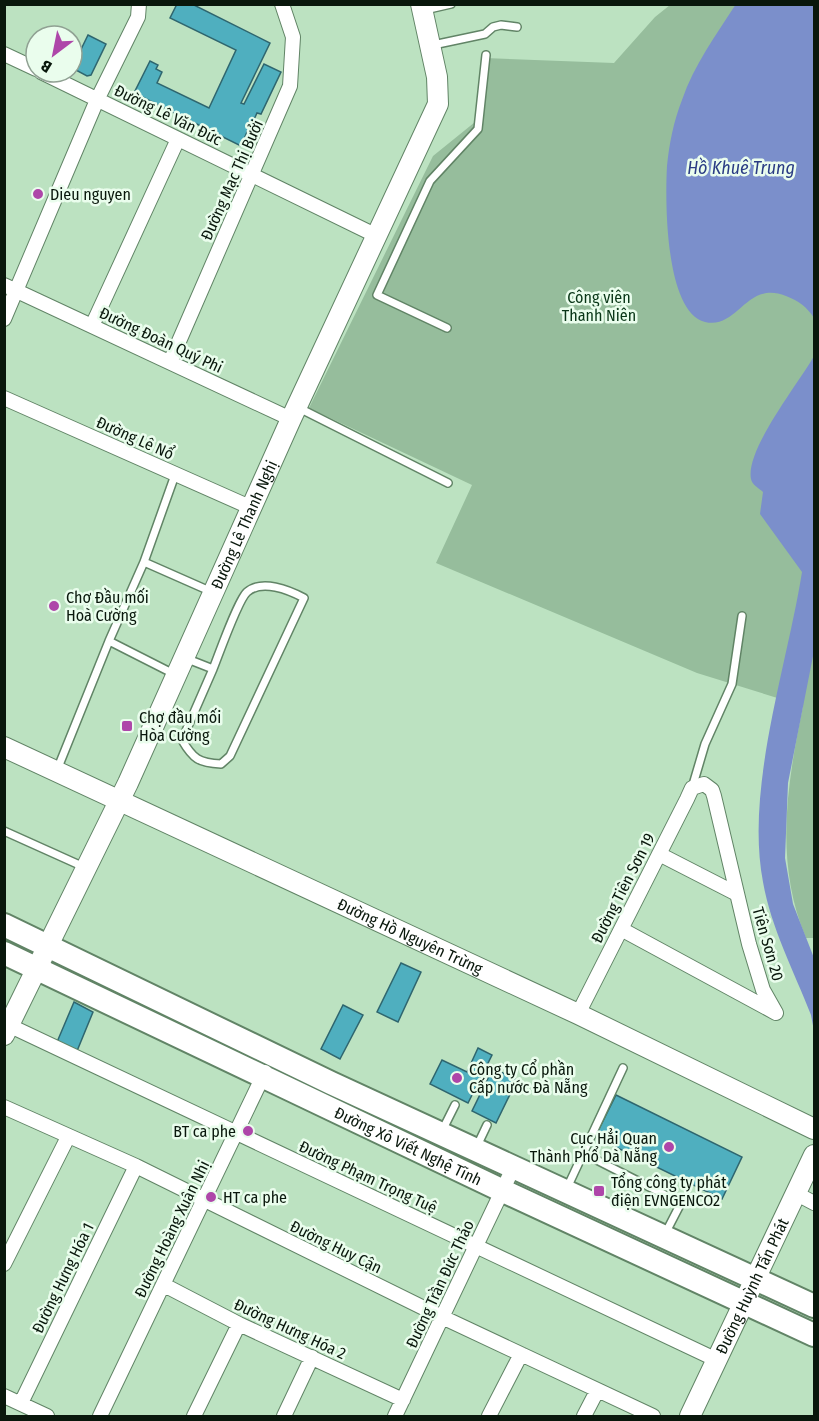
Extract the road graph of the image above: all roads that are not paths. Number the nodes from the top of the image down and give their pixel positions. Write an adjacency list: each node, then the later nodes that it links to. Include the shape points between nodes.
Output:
1 (139, 4): 11 (street, via 138,17)
2 (282, 4): 13 (street, Đường Mạc Thị Bưởi, via 293,37 290,86)
3 (451, 4): 4 (lane)
4 (422, 8): 6 (street, Đường Lê Thanh Nghị)
5 (517, 27): 6 (lane, via 501,25 485,34)
6 (430, 46): 14 (street, Đường Lê Thanh Nghị, via 438,104)
7 (486, 55): 18 (lane, via 478,129 430,181 377,295)
8 (6, 60): 9 (street)
9 (24, 65)
10 (65, 84): 11 (street, Đường Lê Văn Đức)
11 (97, 100): 12 (street, Đường Lê Văn Đức); 15 (street)
12 (178, 139): 13 (street, Đường Lê Văn Đức); 17 (street)
13 (253, 175): 14 (street, Đường Lê Văn Đức); 19 (street, Đường Mạc Thị Bưởi)
14 (377, 236): 21 (street, Đường Lê Thanh Nghị)
15 (11, 288): 16 (street); 17 (street, Đường Đoàn Quý Phi)
16 (4, 319)
17 (92, 326): 19 (street, Đường Đoàn Quý Phi)
18 (447, 328)
19 (170, 362): 21 (street, Đường Đoàn Quý Phi)
20 (4, 398): 22 (street, Đường Lê Nổ)
21 (294, 413): 23 (lane); 24 (street, Đường Lê Thanh Nghị)
22 (175, 475): 24 (street, Đường Lê Nổ); 25 (lane)
23 (447, 483)
24 (252, 508): 26 (street, Đường Lê Thanh Nghị)
25 (144, 562): 26 (lane); 28 (lane)
26 (214, 594): 29 (street, Đường Lê Thanh Nghị)
27 (742, 616): 33 (lane, via 732,684 705,744)
28 (109, 641): 29 (lane); 32 (lane)
29 (180, 666): 30 (lane); 34 (street, Đường Lê Thanh Nghị)
30 (213, 669): 30 (lane, via 182,740 191,756 202,763 220,764 230,756 304,598 290,591 259,586 246,593)
31 (4, 747): 32 (street, Đường Hồ Nguyên Trừng)
32 (56, 772): 34 (street, Đường Hồ Nguyên Trừng)
33 (698, 786): 36 (street, Đường Tiên Sơn 19); 38 (street, Tiên Sơn 20, via 712,790)
34 (119, 802): 37 (street, Đường Lê Thanh Nghị); 44 (street, Đường Hồ Nguyên Trừng)
35 (4, 831): 37 (lane)
36 (659, 854): 38 (street); 40 (street, Đường Tiên Sơn 19)
37 (86, 868): 41 (street, Đường Lê Thanh Nghị)
38 (737, 894): 40 (street, Tiên Sơn 20, via 763,990 776,1013)
39 (4, 925): 41 (main road, Đường Xô Viết Nghệ Tĩnh)
40 (621, 929): 44 (street, Đường Tiên Sơn 19)
41 (48, 945): 43 (street, Đường Lê Thanh Nghị); 46 (main road, Đường Xô Viết Nghệ Tĩnh)
42 (4, 953): 43 (main road, Đường Xô Viết Nghệ Tĩnh)
43 (36, 968): 45 (street, Đường Lê Thanh Nghị); 48 (main road, Đường Xô Viết Nghệ Tĩnh)
44 (578, 1014): 52 (street, Đường Hồ Nguyên Trừng)
45 (6, 1028): 54 (street, Đường Phạm Trọng Tuệ)
46 (274, 1056): 48 (street, Đường Hoàng Xuân Nhị); 53 (main road, Đường Xô Viết Nghệ Tĩnh)
47 (623, 1068): 57 (lane)
48 (263, 1076): 54 (street, Đường Hoàng Xuân Nhị); 61 (main road, Đường Xô Viết Nghệ Tĩnh)
49 (455, 1105): 53 (lane)
50 (4, 1107): 55 (street, Đường Huy Cận)
51 (488, 1125): 56 (lane)
52 (814, 1130)
53 (441, 1133): 56 (main road, Đường Xô Viết Nghệ Tĩnh)
54 (237, 1134): 64 (street, Đường Hoàng Xuân Nhị); 66 (street, Đường Phạm Trọng Tuệ)
55 (68, 1137): 59 (street, Đường Huy Cận); 67 (street)
56 (475, 1148): 60 (main road, Đường Xô Viết Nghệ Tĩnh)
57 (583, 1153): 62 (lane); 65 (lane, via 681,1203)
58 (814, 1155): 63 (street, Đường Huỳnh Tấn Phát)
59 (135, 1166): 64 (street, Đường Huy Cận); 81 (street, Đường Hưng Hóa 1)
60 (513, 1166): 61 (street, Đường Trần Đức Thảo); 62 (main road, Đường Xô Viết Nghệ Tĩnh)
61 (501, 1190): 66 (street, Đường Trần Đức Thảo); 70 (main road, Đường Xô Viết Nghệ Tĩnh)
62 (566, 1190): 65 (main road, Đường Xô Viết Nghệ Tĩnh)
63 (806, 1199): 68 (street, Đường Huỳnh Tấn Phát)
64 (203, 1201): 69 (street, Đường Hoàng Xuân Nhị); 72 (street, Đường Huy Cận)
65 (664, 1235): 68 (main road, Đường Xô Viết Nghệ Tĩnh)
66 (477, 1246): 72 (street, Đường Trần Đức Thảo); 77 (street, Đường Phạm Trọng Tuệ)
67 (4, 1264)
68 (756, 1278): 70 (street, Đường Huỳnh Tấn Phát); 71 (main road, Đường Xô Viết Nghệ Tĩnh)
69 (164, 1286): 73 (street, Đường Hưng Hóa 2); 83 (street, Đường Hoàng Xuân Nhị)
70 (743, 1302): 74 (main road, Đường Xô Viết Nghệ Tĩnh); 77 (street, Đường Huỳnh Tấn Phát)
71 (814, 1306)
72 (442, 1317): 75 (street, Đường Huy Cận); 80 (street, Đường Trần Đức Thảo)
73 (239, 1324): 76 (street, Đường Hưng Hóa 2); 84 (street)
74 (814, 1335)
75 (520, 1354): 78 (street, Đường Huy Cận); 87 (street)
76 (312, 1357): 80 (street, Đường Hưng Hóa 2); 85 (street)
77 (717, 1360): 90 (street, Đường Huỳnh Tấn Phát)
78 (597, 1391): 88 (street); 89 (street, Đường Huy Cận)
79 (4, 1395): 81 (street)
80 (403, 1400): 86 (street, Đường Trần Đức Thảo)
81 (21, 1403): 82 (street)
82 (48, 1416)
83 (100, 1416)
84 (194, 1416)
85 (284, 1416)
86 (395, 1416)
87 (489, 1416)
88 (584, 1416)
89 (653, 1416)
90 (690, 1416)

